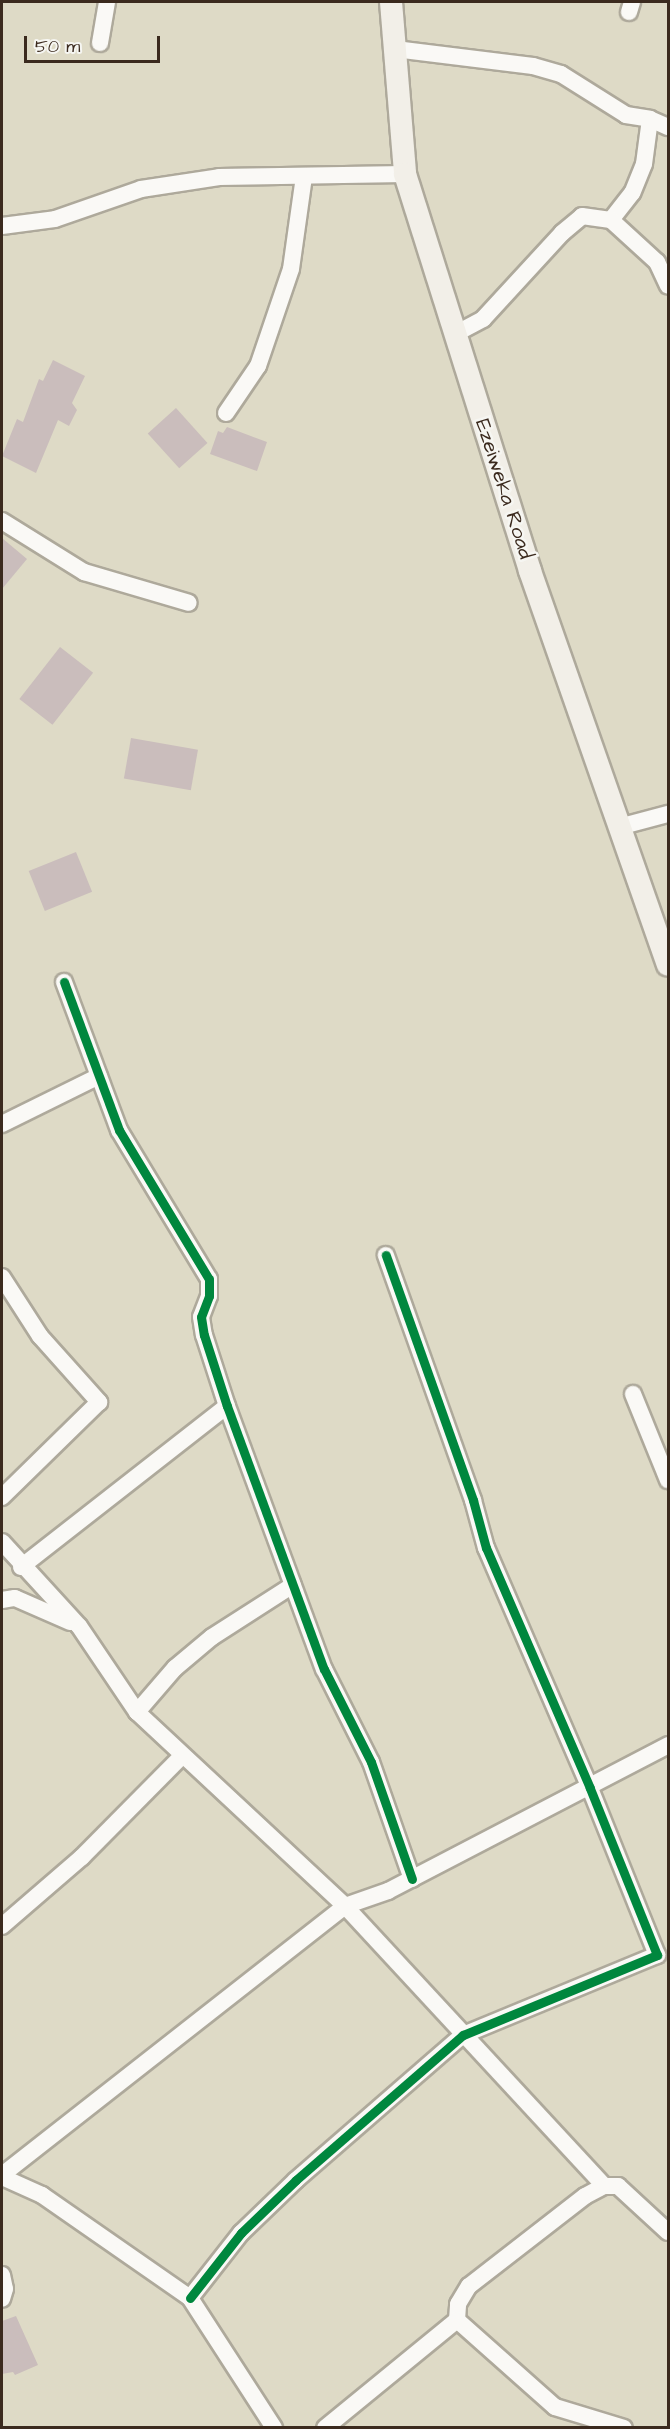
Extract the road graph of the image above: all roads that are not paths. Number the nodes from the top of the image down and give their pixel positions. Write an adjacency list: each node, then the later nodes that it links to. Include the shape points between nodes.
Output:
1 (107, 2): 3 (street)
2 (391, 2): 4 (main road, Ezeiweka Road)
3 (100, 43)
4 (395, 49): 5 (street, via 542,68 561,74 626,115); 7 (main road, Ezeiweka Road)
5 (650, 119): 6 (street); 9 (street, via 644,164 632,193)
6 (669, 128)
7 (405, 174): 8 (street); 12 (main road, Ezeiweka Road)
8 (304, 176): 10 (street, via 219,177 141,189 55,219); 13 (street, via 291,269 258,366)
9 (611, 220): 11 (street, via 657,262); 12 (street, via 582,216 483,319)
10 (2, 226)
11 (669, 286)
12 (455, 334): 17 (main road, Ezeiweka Road, via 530,571)
13 (226, 413)
14 (2, 521): 15 (street, via 84,572)
15 (189, 603)
16 (669, 814): 17 (street)
17 (619, 826): 18 (main road, Ezeiweka Road)
18 (669, 964)
19 (63, 982): 20 (street)
20 (99, 1077): 21 (street); 25 (street, via 135,1160 208,1279 209,1296 201,1317)
21 (2, 1124)
22 (386, 1255): 36 (street, via 473,1500 486,1548)
23 (2, 1276): 27 (street, via 40,1336 99,1402)
24 (633, 1394): 26 (street)
25 (227, 1406): 29 (street); 30 (street)
26 (669, 1480)
27 (2, 1497)
28 (2, 1542): 29 (street)
29 (21, 1567): 32 (street)
30 (293, 1585): 33 (street, via 212,1637 175,1668); 37 (street, via 324,1669 371,1762)
31 (2, 1600): 32 (street, via 15,1598)
32 (79, 1626): 33 (street)
33 (136, 1712): 35 (street)
34 (669, 1745): 36 (street)
35 (182, 1756): 38 (street); 39 (street, via 82,1857)
36 (590, 1788): 37 (street); 40 (street, via 657,1955)
37 (412, 1879): 38 (street, via 364,1902)
38 (345, 1906): 40 (street); 41 (street)
39 (2, 1926)
40 (463, 2035): 42 (street); 46 (street, via 296,2180 241,2233)
41 (2, 2176): 46 (street, via 42,2195)
42 (604, 2186): 43 (street, via 618,2186); 47 (street, via 585,2196 469,2286 458,2304)
43 (669, 2232)
44 (2, 2275): 45 (street)
45 (2, 2298)
46 (190, 2298): 48 (street)
47 (457, 2320): 49 (street); 50 (street, via 555,2407)
48 (274, 2427)
49 (325, 2427)
50 (624, 2427)

